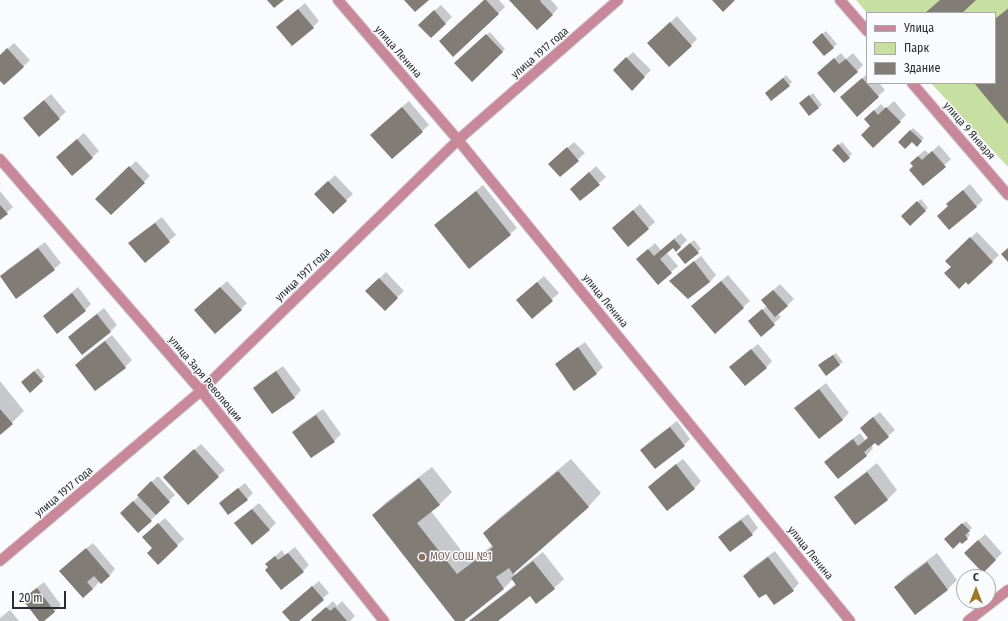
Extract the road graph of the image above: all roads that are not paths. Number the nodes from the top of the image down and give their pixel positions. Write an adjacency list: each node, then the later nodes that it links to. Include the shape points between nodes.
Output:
1 (338, 0): 6 (street, улица Ленина)
2 (618, 0): 6 (street, улица 1917 года)
3 (840, 0): 4 (street)
4 (866, 30)
5 (913, 84): 8 (street, улица 9 Января)
6 (458, 140): 9 (street, улица 1917 года); 13 (street, улица Ленина)
7 (0, 159): 9 (street, улица Заря Революции)
8 (1008, 195)
9 (201, 391): 10 (street, улица 1917 года); 12 (street, улица Заря Революции)
10 (0, 561)
11 (1008, 590): 14 (street)
12 (384, 621)
13 (850, 621)
14 (968, 621)

